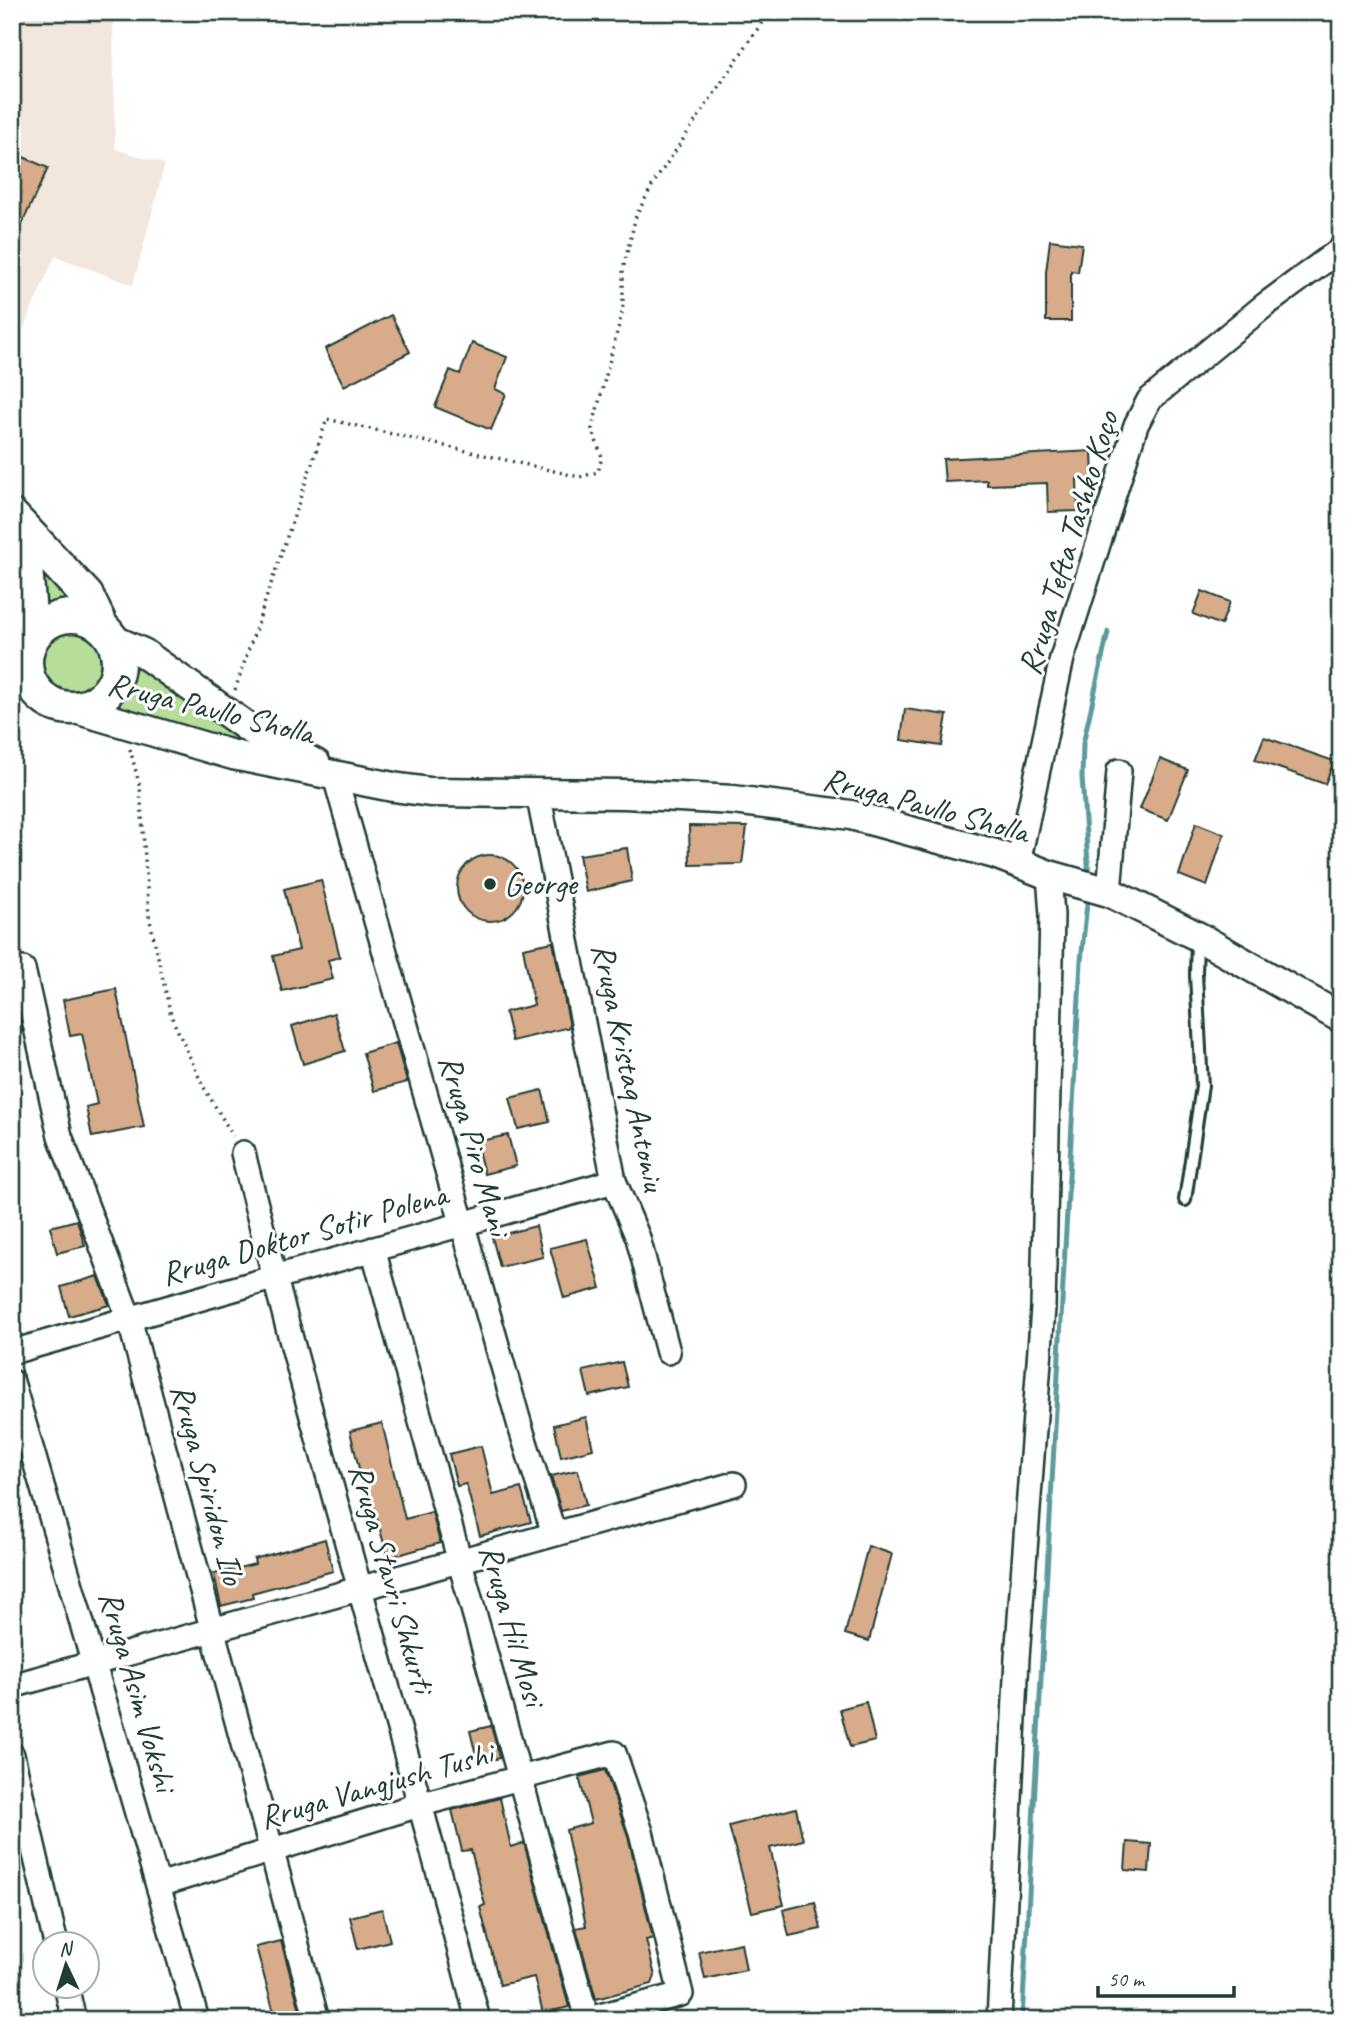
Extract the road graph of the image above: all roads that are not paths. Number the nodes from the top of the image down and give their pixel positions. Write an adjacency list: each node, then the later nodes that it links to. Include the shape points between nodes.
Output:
1 (1341, 249): 10 (street, Rruga Tefta Tashko Koço, via 1149,400 1136,425 1062,658)
2 (18, 523): 3 (main road, via 87,596); 4 (main road)
3 (107, 633): 4 (main road, via 84,618 64,617 46,624); 5 (main road, via 118,657 116,677 107,693 91,704); 8 (street, Rruga Pavllo Sholla, via 143,653 227,714)
4 (23, 658): 5 (main road, via 35,690)
5 (60, 705): 6 (main road); 8 (street, Rruga Pavllo Sholla, via 233,755)
6 (12, 706)
7 (1119, 771): 12 (street)
8 (334, 773): 9 (street, Rruga Pavllo Sholla, via 430,792); 19 (street, Rruga Piro Mani)
9 (538, 793): 10 (street, Rruga Pavllo Sholla, via 733,800 851,815); 17 (street, Rruga Kristaq Antoniu)
10 (1018, 863): 11 (street, Rruga Pavllo Sholla)
11 (1060, 879): 12 (street, Rruga Pavllo Sholla); 45 (street, via 1052,915 1043,1308 1017,1658)
12 (1109, 892): 13 (street, Rruga Pavllo Sholla)
13 (1197, 936): 15 (street, Rruga Pavllo Sholla); 18 (lane, via 1202,1086)
14 (23, 969): 22 (street, Rruga Spiridon Ilo, via 60,1136)
15 (1341, 1018)
16 (243, 1153): 21 (street, Rruga Stavri Shkurti)
17 (614, 1181): 19 (street, Rruga Doktor Sotir Polena); 24 (street, Rruga Kristaq Antoniu, via 638,1238)
18 (1185, 1200)
19 (464, 1223): 20 (street, Rruga Doktor Sotir Polena); 27 (street, Rruga Piro Mani)
20 (373, 1249): 21 (street, Rruga Doktor Sotir Polena); 28 (street, Rruga Hil Mosi)
21 (274, 1277): 22 (street, Rruga Doktor Sotir Polena); 29 (street, Rruga Stavri Shkurti)
22 (129, 1318): 23 (street, Rruga Doktor Sotir Polena); 30 (street, Rruga Spiridon Ilo)
23 (12, 1352)
24 (668, 1352)
25 (12, 1382): 31 (street, Rruga Asim Vokshi)
26 (734, 1484): 27 (street)
27 (554, 1534): 28 (street)
28 (460, 1560): 29 (street); 34 (street, Rruga Hil Mosi)
29 (359, 1589): 30 (street); 35 (street, Rruga Stavri Shkurti)
30 (213, 1629): 31 (street); 36 (street, Rruga Spiridon Ilo)
31 (95, 1663): 32 (street); 37 (street, Rruga Asim Vokshi)
32 (12, 1686)
33 (12, 1755): 38 (street)
34 (520, 1777): 35 (street, Rruga Vangjush Tushi); 40 (street, Rruga Hil Mosi); 40 (street, Rruga Vangjush Tushi, via 614,1753 641,1832 681,1994)
35 (422, 1804): 36 (street, Rruga Vangjush Tushi); 44 (street, Rruga Stavri Shkurti)
36 (271, 1849): 37 (street, Rruga Vangjush Tushi); 43 (street, Rruga Spiridon Ilo)
37 (159, 1885): 42 (street, Rruga Asim Vokshi)
38 (53, 1930)
39 (69, 2000): 41 (street)
40 (586, 2019)
41 (74, 2020)
42 (197, 2020)
43 (317, 2020)
44 (478, 2020)
45 (999, 2020)

